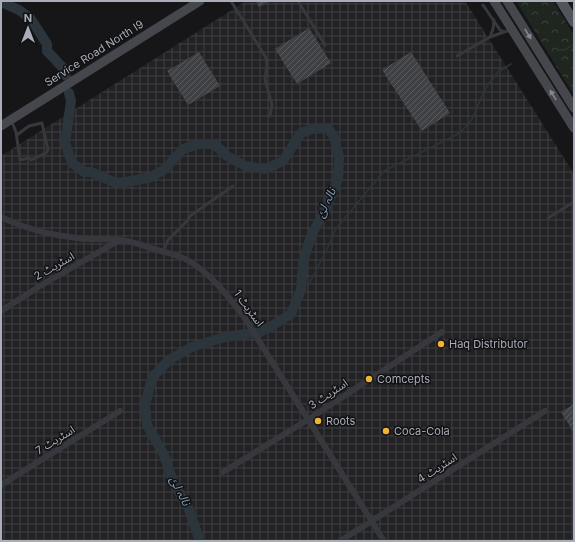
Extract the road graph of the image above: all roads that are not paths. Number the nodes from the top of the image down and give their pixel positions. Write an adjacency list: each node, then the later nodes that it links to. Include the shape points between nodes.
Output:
1 (200, 1): 16 (main road, Service Road North I9)
2 (231, 1): 15 (lane, via 266,58 265,79 272,105)
3 (298, 1): 12 (lane)
4 (494, 1): 10 (main road)
5 (507, 1): 14 (main road, one-way to 14)
6 (561, 1): 9 (main road)
7 (483, 5): 8 (lane)
8 (494, 20): 10 (lane, via 500,30); 11 (lane)
9 (574, 22)
10 (508, 31): 11 (lane); 18 (main road, one-way to 10)
11 (490, 37): 13 (lane)
12 (326, 45)
13 (457, 56)
14 (574, 108)
15 (270, 116)
16 (11, 120): 17 (main road, Service Road North I9); 19 (lane)
17 (1, 126)
18 (574, 128)
19 (17, 135): 19 (lane, via 20,160 31,160 48,150 42,124 29,126)
20 (233, 186): 25 (lane, via 190,216 168,240)
21 (574, 202): 23 (lane)
22 (1, 217): 24 (street, اسٹریٹ 1, via 37,232 77,238)
23 (548, 218)
24 (118, 240): 25 (street, اسٹریٹ 1); 26 (street, اسٹریٹ 2)
25 (163, 252): 30 (street, اسٹریٹ 1, via 188,260 214,280 228,295)
26 (1, 311)
27 (442, 332): 30 (street, اسٹریٹ 3)
28 (120, 411): 32 (street, اسٹریٹ 7)
29 (545, 411): 33 (street, اسٹریٹ 4)
30 (309, 419): 31 (street, اسٹریٹ 3); 33 (street, اسٹریٹ 1)
31 (223, 472)
32 (1, 485)
33 (372, 521): 34 (street, اسٹریٹ 4); 35 (street, اسٹریٹ 1)
34 (340, 541)
35 (384, 541)

